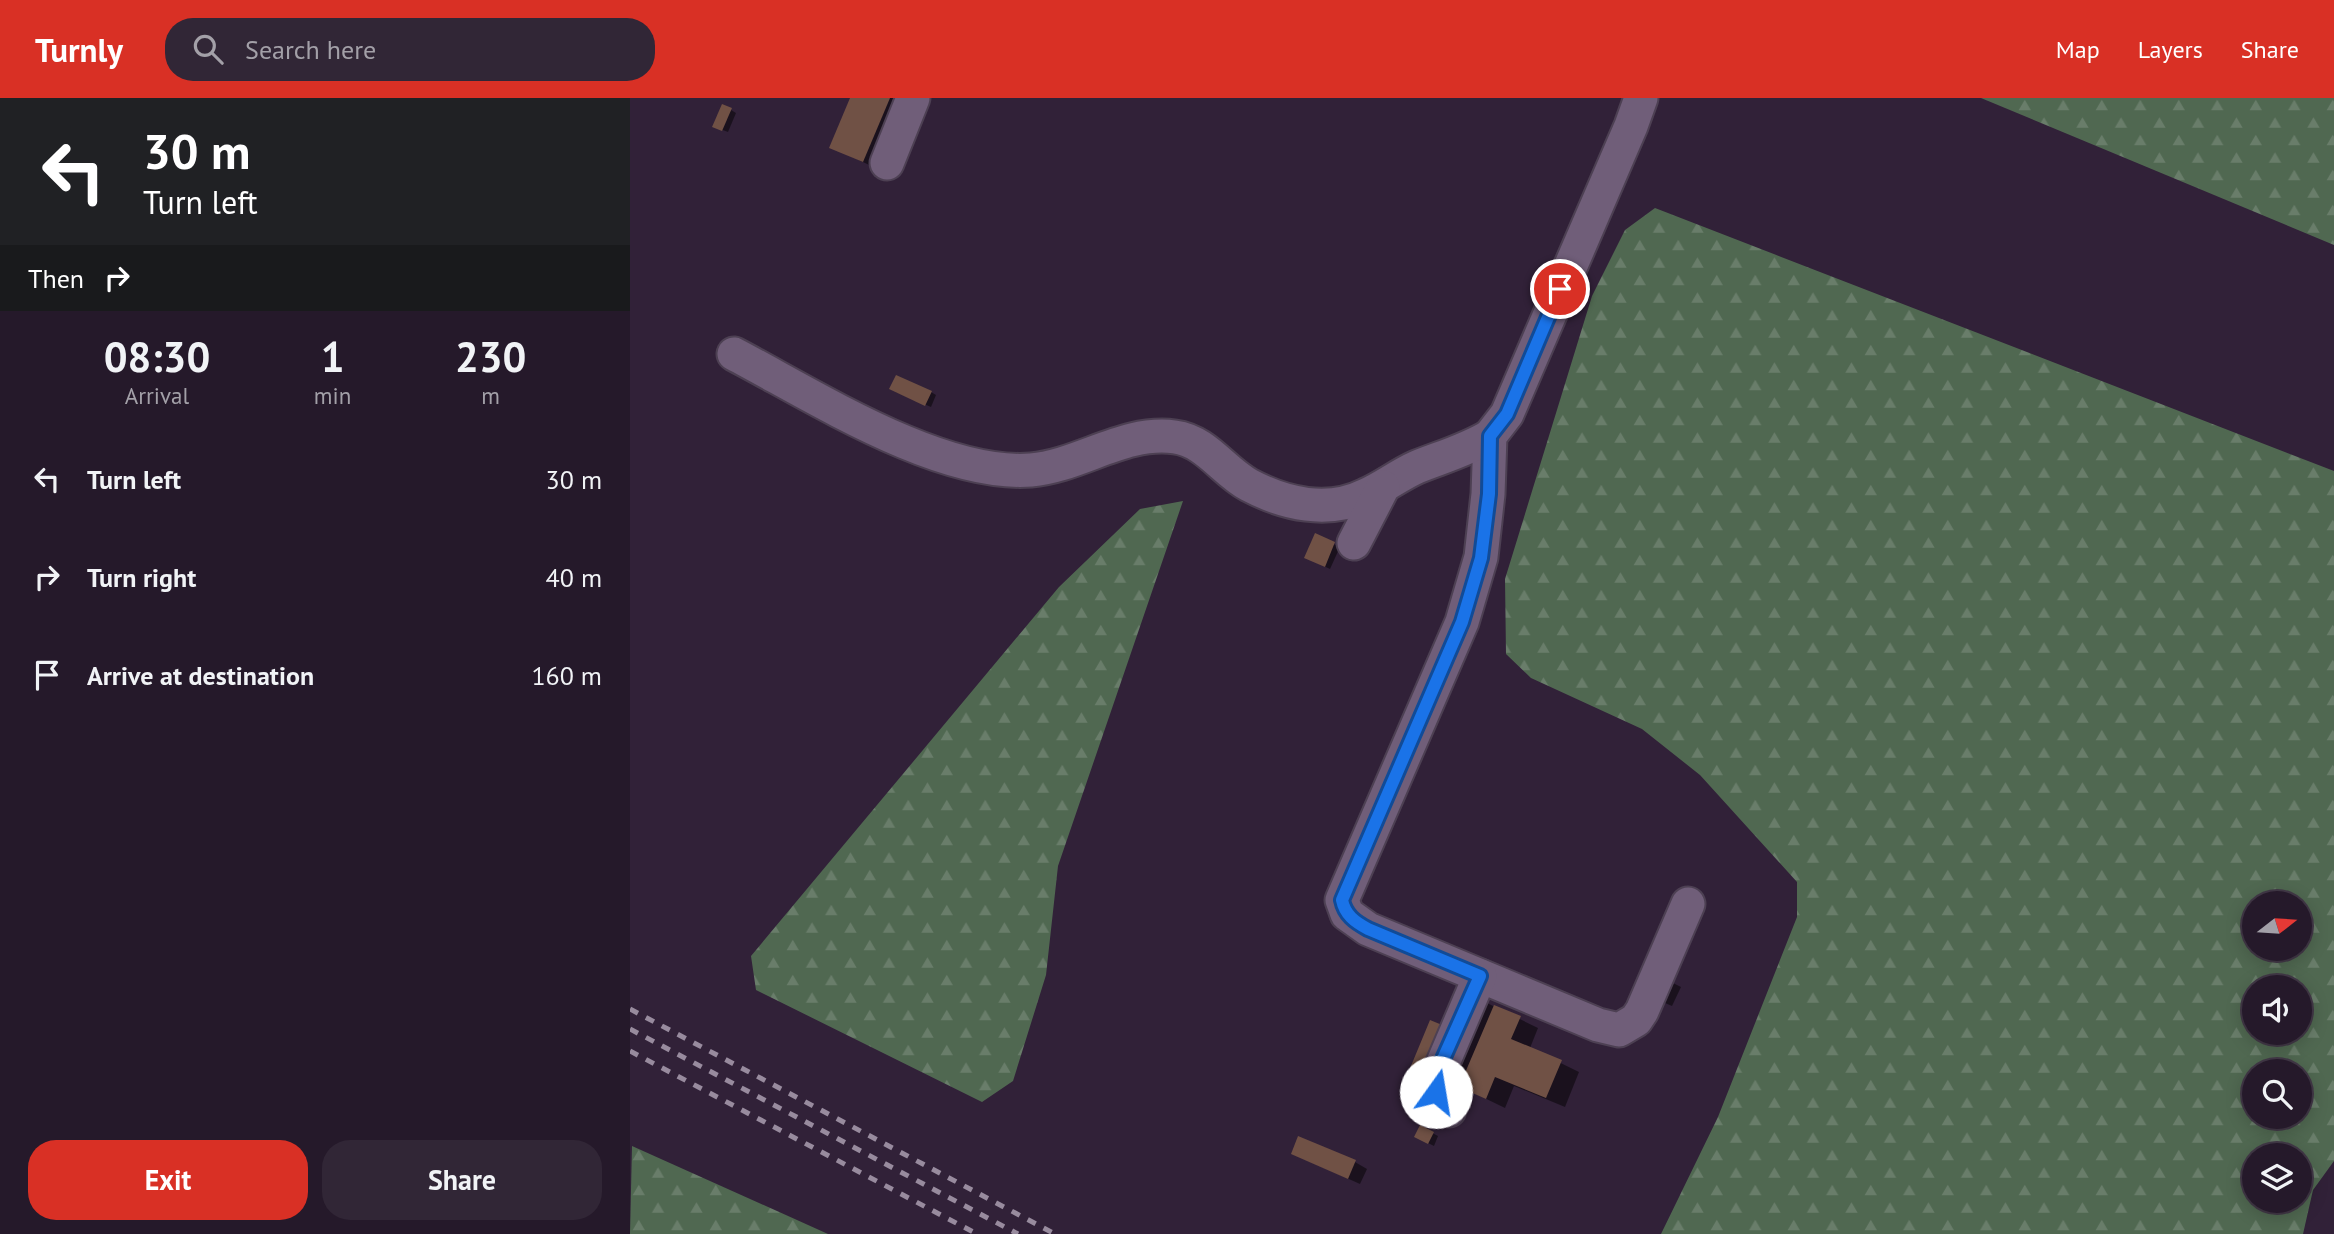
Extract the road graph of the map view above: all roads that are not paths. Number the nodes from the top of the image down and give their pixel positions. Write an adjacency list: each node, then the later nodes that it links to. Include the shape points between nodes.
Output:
1 (913, 98): 3 (lane)
2 (1641, 98): 5 (lane, via 1507,414)
3 (887, 163)
4 (733, 354): 6 (lane, via 917,447 989,469 1034,470 1161,436 1188,440 1247,484 1294,502 1334,505)
5 (1490, 436): 6 (lane); 9 (lane, via 1486,522 1471,594 1342,900 1356,923)
6 (1382, 487): 7 (lane)
7 (1354, 543)
8 (1688, 904): 9 (lane, via 1642,1011 1623,1028 1608,1029)
9 (1480, 976): 10 (lane, via 1437,1077 1438,1099)
10 (1449, 1110)

